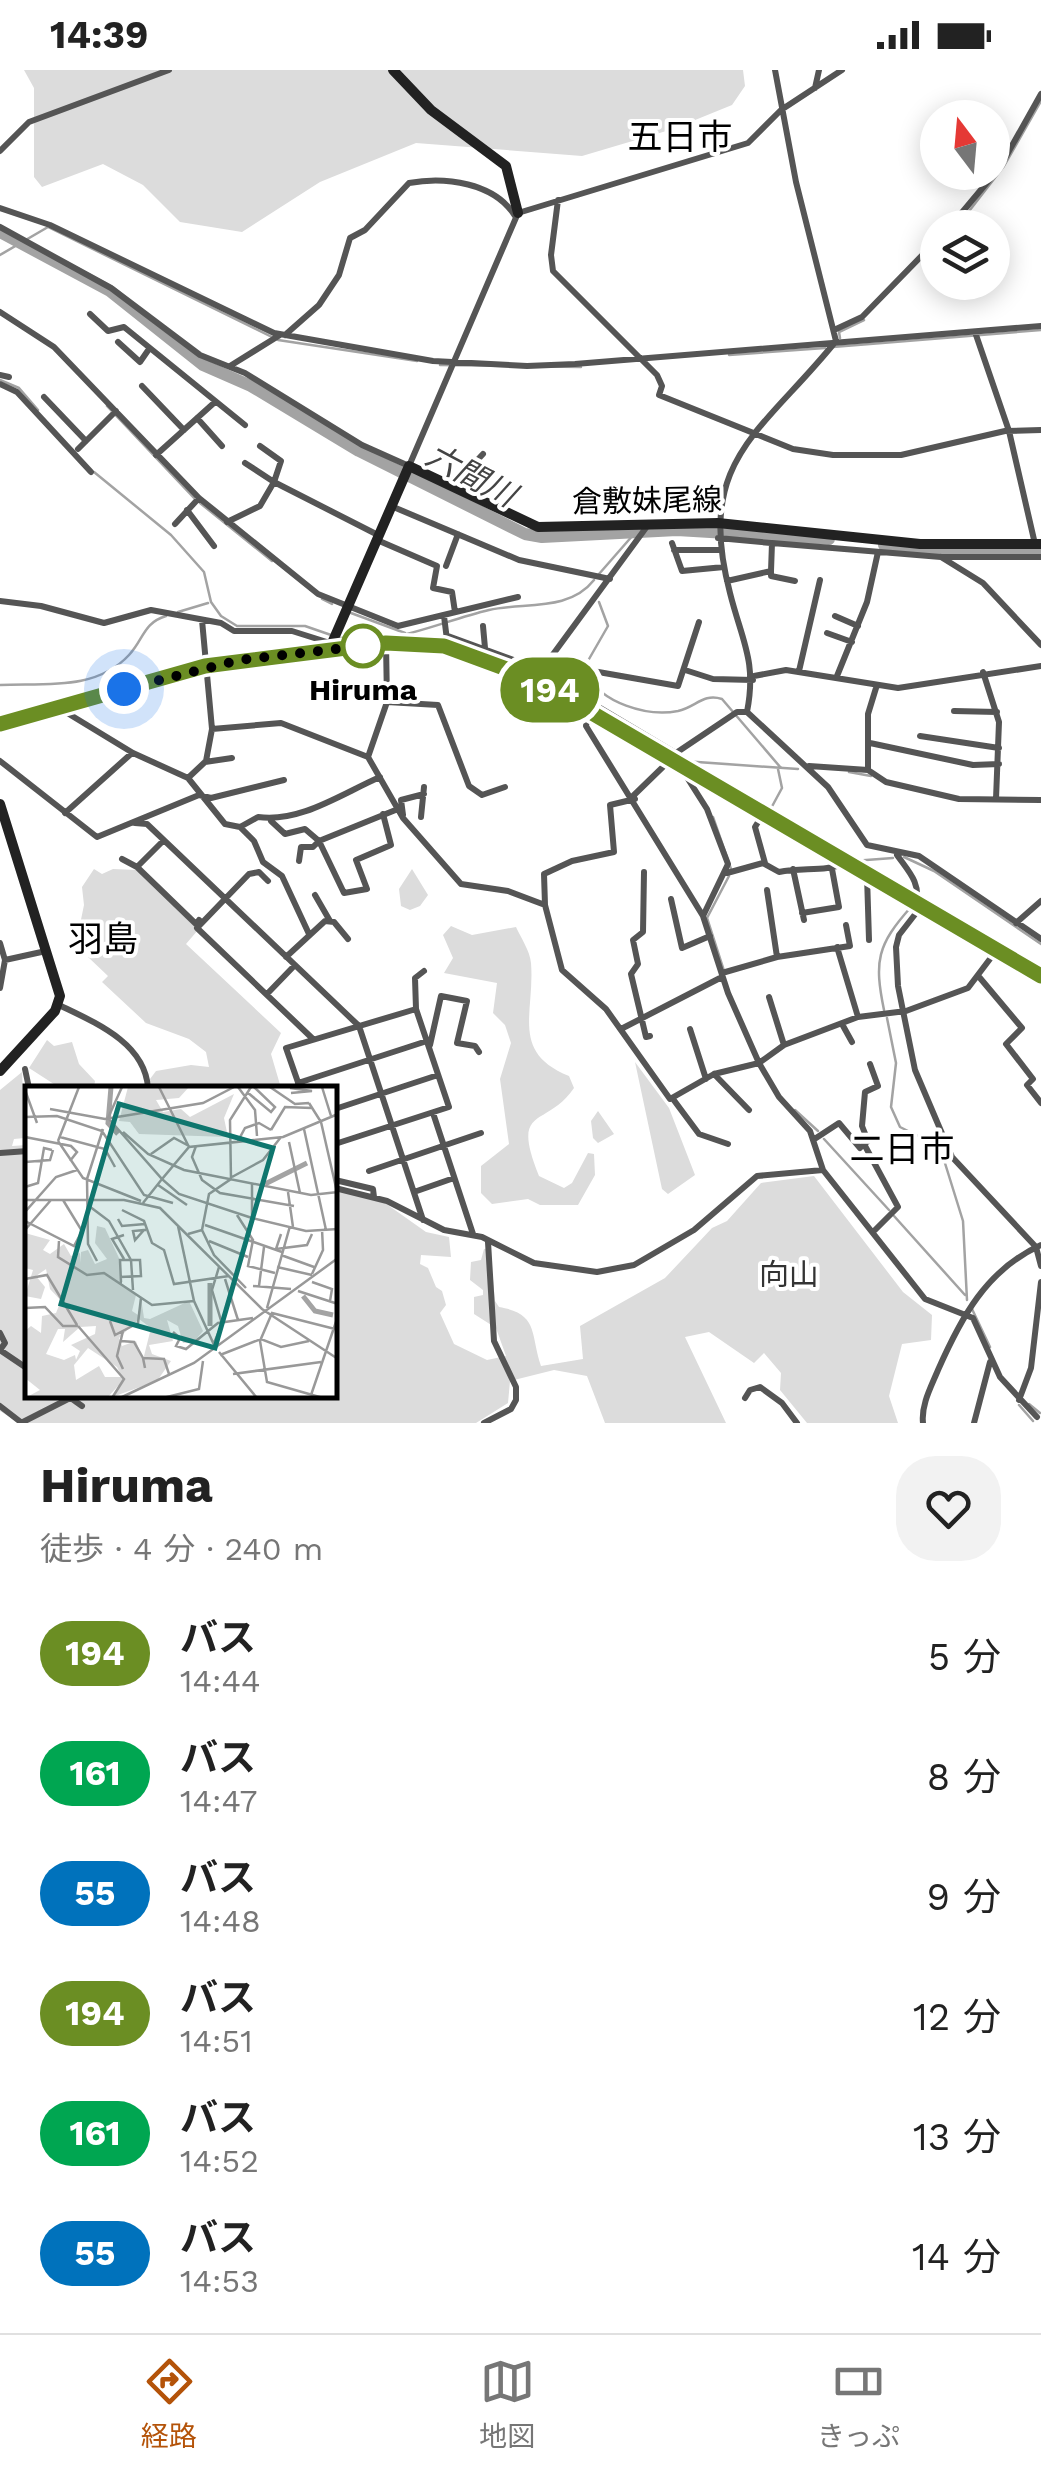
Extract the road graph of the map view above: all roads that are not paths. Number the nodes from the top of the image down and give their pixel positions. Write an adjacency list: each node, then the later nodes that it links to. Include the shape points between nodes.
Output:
1 (168, 70): 9 (street, via 29,122)
2 (393, 70): 13 (main road, via 431,110 506,166)
3 (775, 70): 8 (street)
4 (819, 70): 6 (street)
5 (842, 70): 6 (street)
6 (814, 89): 8 (street)
7 (1041, 94): 12 (street, via 1000,168)
8 (781, 110): 10 (street, via 748,144); 19 (street)
9 (0, 151)
10 (558, 200): 13 (street); 25 (street, via 553,270)
11 (0, 208): 21 (street, via 50,225)
12 (964, 210)
13 (516, 215): 21 (street, via 500,195 447,180 408,183 350,238 340,276 319,305); 26 (street)
14 (0, 227): 27 (street, via 111,288 200,355)
15 (920, 257): 19 (street, via 862,316)
16 (0, 312): 34 (street, via 54,347)
17 (90, 314): 24 (street, via 108,331 124,328)
18 (1041, 326): 20 (street)
19 (834, 330): 23 (street)
20 (976, 334): 23 (street); 40 (street)
21 (282, 335): 26 (street); 27 (street)
22 (118, 342): 24 (street, via 140,362)
23 (832, 346): 25 (street); 39 (street)
24 (150, 350): 33 (street)
25 (636, 357): 26 (street, via 527,366); 39 (street, via 660,379 659,395)
26 (452, 362): 48 (street)
27 (230, 366): 48 (street)
28 (0, 375): 29 (street)
29 (9, 377)
30 (0, 384): 49 (street, via 17,392)
31 (142, 386): 37 (street)
32 (44, 397): 41 (street)
33 (215, 402): 35 (street); 36 (street)
34 (114, 413): 41 (street); 46 (street)
35 (197, 418): 37 (street); 42 (street)
36 (245, 425)
37 (184, 430): 46 (street)
38 (1041, 430): 40 (street)
39 (756, 431): 40 (street, via 793,449 832,455 926,452); 58 (street, via 732,462)
40 (1009, 431): 62 (street)
41 (86, 441): 44 (street)
42 (222, 446)
43 (260, 446): 50 (street, via 281,462)
44 (78, 449)
45 (483, 454): 51 (street)
46 (156, 456): 52 (street)
47 (245, 464): 50 (street)
48 (406, 470): 51 (main road, 倉敷妹尾線); 53 (main road)
49 (91, 472)
50 (274, 482): 55 (street, via 260,506); 60 (street)
51 (452, 487): 57 (main road, 倉敷妹尾線, via 538,527)
52 (197, 499): 54 (street); 55 (street)
53 (391, 506): 59 (street); 60 (main road)
54 (187, 510): 56 (street); 63 (street)
55 (227, 522): 77 (street, via 318,594)
56 (174, 524)
57 (648, 526): 58 (main road, 倉敷妹尾線); 71 (street)
58 (718, 530): 61 (street); 64 (street); 65 (main road, 倉敷妹尾線)
59 (458, 534): 68 (street); 71 (street, via 519,560)
60 (377, 537): 77 (main road); 78 (street, via 437,566 433,588 452,592)
61 (772, 542): 66 (street); 70 (street)
62 (1038, 545): 65 (main road, 倉敷妹尾線)
63 (214, 546)
64 (720, 550): 69 (street); 69 (street, via 673,547 682,571)
65 (942, 551): 66 (street); 67 (street); 90 (street)
66 (878, 552): 84 (street)
67 (1041, 557)
68 (446, 566)
69 (724, 567): 74 (street)
70 (772, 571): 73 (street); 74 (street)
71 (602, 576): 97 (street)
72 (820, 580): 95 (street)
73 (795, 581)
74 (727, 582): 99 (street)
75 (518, 597): 78 (street)
76 (0, 601): 80 (street, via 104,623 151,610)
77 (346, 606): 81 (street, via 398,626); 86 (main road)
78 (456, 612): 81 (street)
79 (834, 616): 84 (street)
80 (202, 620): 86 (street); 92 (street)
81 (445, 621): 87 (street)
82 (700, 622): 94 (street)
83 (483, 626): 91 (street)
84 (858, 626): 88 (street)
85 (827, 632): 88 (street)
86 (331, 641): 89 (main road); 92 (main road)
87 (446, 641): 89 (main road); 91 (street); 97 (main road)
88 (852, 642): 98 (street)
89 (386, 643): 102 (street)
90 (1041, 644)
91 (486, 648): 97 (street)
92 (205, 666): 103 (main road); 109 (street)
93 (1041, 666): 96 (street)
94 (685, 670): 99 (street, via 719,680); 101 (street, via 678,686 585,670 573,674)
95 (799, 671): 98 (street); 99 (street)
96 (983, 672): 100 (street); 107 (street)
97 (536, 676): 101 (main road)
98 (837, 676): 100 (street)
99 (753, 678): 105 (street)
100 (876, 688): 111 (street, via 868,714)
101 (564, 692): 104 (main road); 116 (street)
102 (388, 702): 114 (street); 125 (street, via 438,705 474,792)
103 (58, 708): 108 (main road); 113 (street)
104 (588, 712): 116 (main road); 127 (street, via 586,726)
105 (746, 712): 116 (street, via 735,713); 120 (street)
106 (954, 712): 107 (street)
107 (997, 712): 112 (street)
108 (0, 724)
109 (212, 729): 114 (street, via 282,723); 118 (street)
110 (920, 736): 112 (street)
111 (870, 743): 119 (street); 121 (street)
112 (999, 748): 119 (street)
113 (132, 753): 122 (street); 132 (street)
114 (368, 757): 123 (street)
115 (232, 758): 118 (street)
116 (673, 758): 127 (street); 134 (main road); 151 (street, via 714,825)
117 (0, 761): 132 (street)
118 (204, 762): 122 (street)
119 (999, 764): 128 (street)
120 (806, 765): 121 (street); 142 (street, via 867,845)
121 (868, 770): 128 (street, via 886,782 959,799)
122 (188, 778): 126 (street)
123 (380, 778): 131 (street); 137 (street)
124 (284, 780): 126 (street, via 211,798)
125 (505, 787)
126 (199, 794): 138 (street); 139 (street, via 225,824)
127 (634, 797): 159 (street, via 610,806 614,852 544,874); 161 (street)
128 (996, 799): 129 (street)
129 (1041, 800)
130 (0, 804): 173 (main road)
131 (398, 809): 133 (street); 136 (street)
132 (65, 812): 138 (street, via 97,837)
133 (384, 814): 141 (street); 141 (street, via 391,845 356,860 367,890 344,893)
134 (763, 814): 145 (street, via 755,828); 146 (main road)
135 (421, 817): 136 (street, via 424,791 401,800)
136 (403, 818): 159 (street, via 461,884 508,890)
137 (271, 821): 139 (street, via 258,817); 141 (street, via 285,834 305,829)
138 (136, 823): 140 (street)
139 (240, 826): 165 (street, via 263,862 282,876)
140 (164, 840): 147 (street); 156 (street)
141 (319, 840): 144 (street, via 301,848)
142 (896, 854): 160 (street, via 915,880); 163 (street, via 919,856)
143 (122, 859): 147 (street)
144 (299, 860)
145 (765, 863): 148 (street, via 779,872); 151 (street)
146 (847, 863): 149 (street); 152 (main road)
147 (138, 866): 156 (street, via 196,924)
148 (793, 869): 149 (street); 149 (street, via 803,916 839,908)
149 (832, 869)
150 (644, 872): 189 (street, via 643,932 633,940 638,964 630,974)
151 (726, 873): 161 (street)
152 (866, 875): 160 (main road); 169 (street)
153 (268, 880): 156 (street, via 249,874)
154 (767, 890): 175 (street)
155 (315, 895): 162 (street)
156 (224, 897): 174 (street); 183 (street, via 197,928)
157 (671, 899): 166 (street, via 682,948)
158 (1041, 901): 163 (street)
159 (544, 905): 192 (street, via 562,970)
160 (919, 905): 172 (main road); 187 (street, via 896,947)
161 (703, 916): 166 (street)
162 (330, 920): 165 (street); 167 (street)
163 (1016, 923): 168 (street)
164 (846, 925): 171 (street, via 850,946)
165 (309, 934): 174 (street)
166 (710, 936): 179 (street)
167 (348, 939)
168 (1041, 939)
169 (868, 940)
170 (0, 943): 176 (street)
171 (837, 947): 175 (street); 188 (street)
172 (996, 950): 180 (main road); 181 (street)
173 (46, 951): 176 (street); 185 (main road)
174 (286, 956): 177 (street)
175 (778, 958): 179 (street)
176 (4, 960): 182 (street)
177 (295, 965): 183 (street); 191 (street)
178 (424, 971): 186 (street, via 415,978)
179 (722, 975): 189 (street); 201 (street)
180 (1041, 976)
181 (980, 978): 187 (street); 213 (street, via 1022,1028 1006,1044 1033,1078 1027,1086)
182 (0, 988)
183 (267, 994): 195 (street)
184 (768, 996): 198 (street)
185 (59, 1006): 204 (main road); 209 (street, via 129,1045 144,1062)
186 (416, 1009): 191 (street); 197 (street)
187 (906, 1011): 188 (street); 236 (street, via 915,1070 952,1157)
188 (858, 1017): 190 (street)
189 (642, 1018): 192 (street); 194 (street)
190 (842, 1024): 196 (street); 198 (street)
191 (359, 1026): 195 (street); 200 (street)
192 (621, 1028): 212 (street)
193 (690, 1028): 207 (street)
194 (650, 1036)
195 (314, 1039): 210 (street, via 286,1048)
196 (852, 1042)
197 (428, 1045): 199 (street, via 441,996 467,1001 457,1043); 200 (street); 206 (street)
198 (784, 1045): 201 (street)
199 (479, 1052)
200 (370, 1060): 210 (street); 211 (street)
201 (759, 1063): 205 (street); 219 (street)
202 (870, 1064): 222 (street, via 878,1086 865,1092)
203 (25, 1070): 208 (street)
204 (0, 1072)
205 (714, 1074): 207 (street); 215 (street)
206 (438, 1075): 211 (street); 216 (street, via 449,1107)
207 (706, 1079): 212 (street)
208 (29, 1086)
209 (148, 1086)
210 (299, 1086)
211 (382, 1094): 214 (street); 217 (street)
212 (673, 1099): 221 (street, via 700,1134)
213 (1041, 1103)
214 (338, 1108)
215 (749, 1110)
216 (433, 1113): 217 (street); 223 (street)
217 (394, 1126): 220 (street); 226 (street)
218 (480, 1133): 223 (street)
219 (812, 1140): 222 (street, via 839,1123 860,1148); 227 (street)
220 (338, 1143)
221 (728, 1144)
222 (864, 1144): 233 (street, via 898,1207)
223 (444, 1146): 226 (street); 229 (street)
224 (25, 1148): 225 (street)
225 (0, 1153)
226 (404, 1160): 228 (street); 231 (street)
227 (823, 1170): 233 (street); 235 (street, via 758,1176 694,1230 613,1270 534,1263)
228 (369, 1171)
229 (454, 1178): 231 (street); 234 (street)
230 (338, 1185): 232 (street)
231 (414, 1192): 232 (street)
232 (423, 1220): 234 (street)
233 (875, 1230): 239 (street, via 925,1298)
234 (472, 1234): 235 (street)
235 (488, 1240): 252 (street, via 494,1342 516,1400)
236 (1038, 1246): 237 (street); 239 (street, via 1010,1264)
237 (1041, 1266)
238 (1041, 1282): 247 (street, via 1031,1368)
239 (964, 1313): 242 (street, via 976,1322); 254 (street)
240 (0, 1332): 241 (street)
241 (0, 1350): 243 (street)
242 (990, 1362): 247 (street); 255 (street)
243 (25, 1367)
244 (67, 1398): 251 (street)
245 (73, 1398): 249 (street)
246 (746, 1398): 253 (street, via 760,1387)
247 (1019, 1400): 250 (street)
248 (0, 1406): 251 (street)
249 (82, 1406)
250 (1038, 1417)
251 (22, 1423)
252 (484, 1423)
253 (798, 1423)
254 (923, 1423)
255 (974, 1423)

